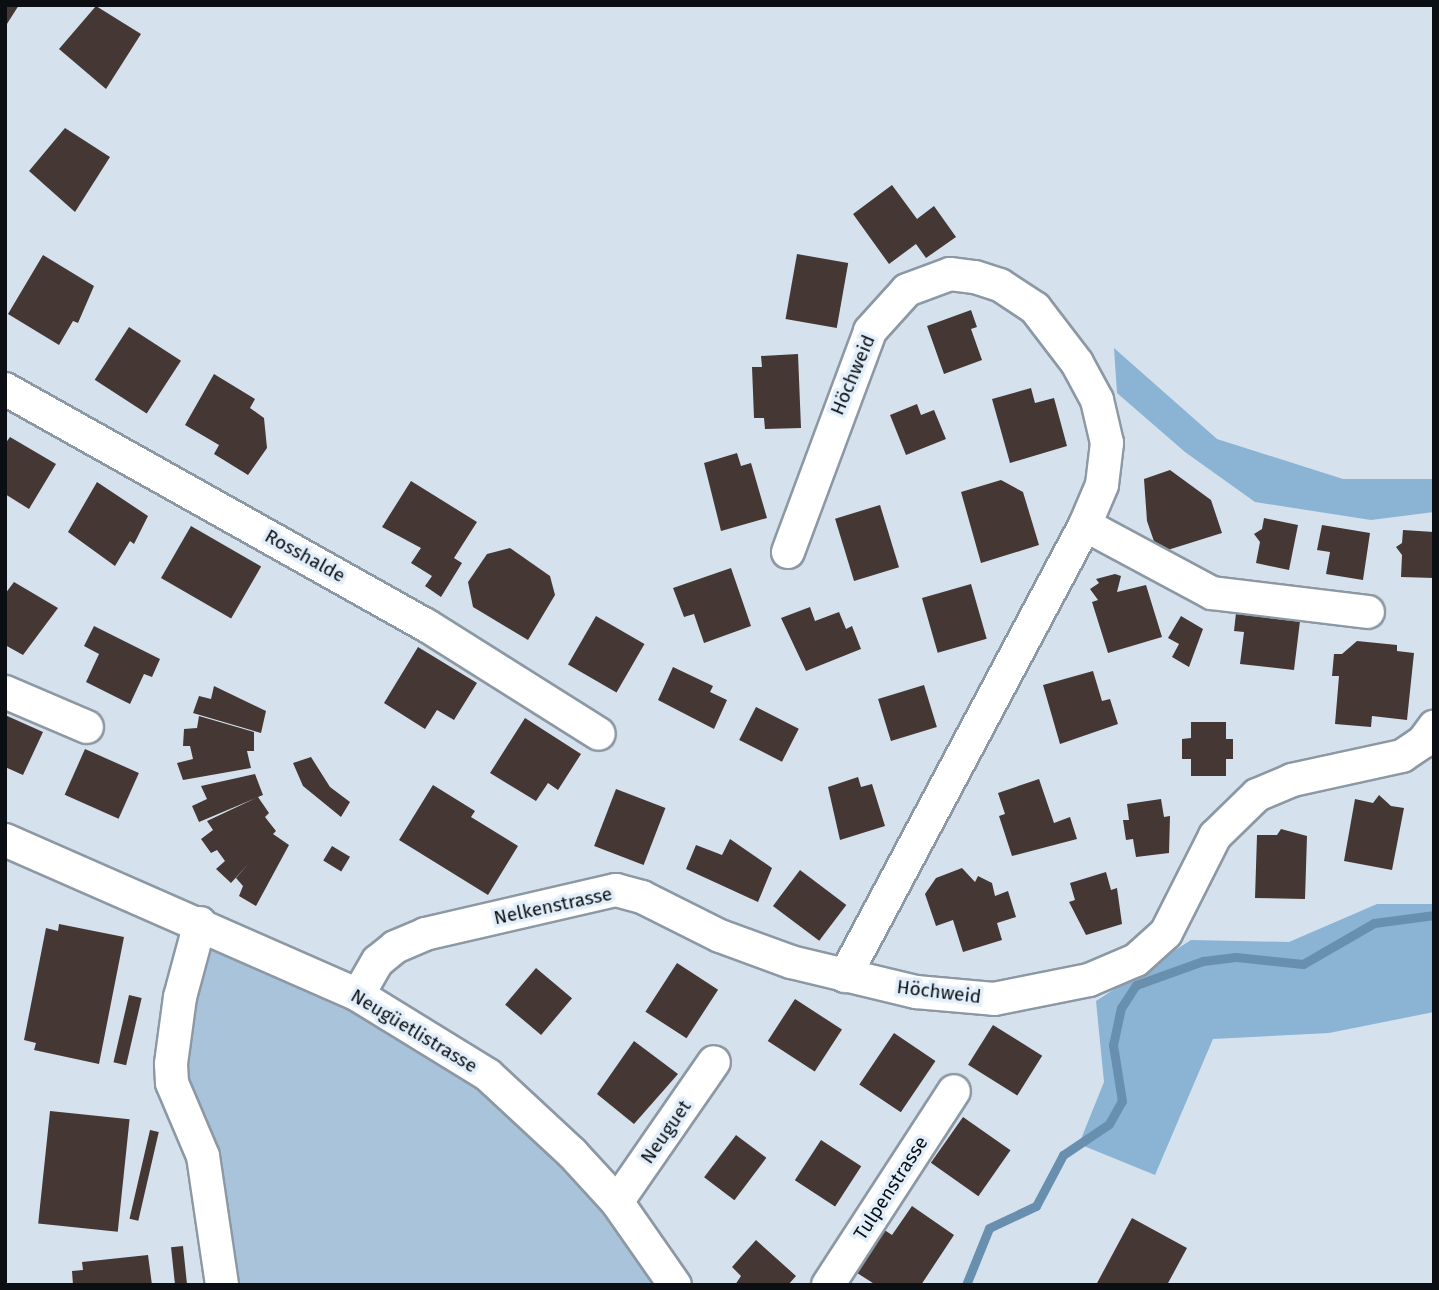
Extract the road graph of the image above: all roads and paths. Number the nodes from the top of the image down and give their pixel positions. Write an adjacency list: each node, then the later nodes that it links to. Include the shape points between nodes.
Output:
1 (5, 389): 8 (street, Rosshalde, via 426,625)
2 (1085, 525): 3 (street, Höchweid, via 1107,463 1104,421 1097,400 1077,363 1035,309 1000,285 950,274 907,290 870,331); 4 (street, via 1212,593); 11 (street, Höchweid)
3 (788, 552)
4 (1368, 612)
5 (5, 692): 6 (street)
6 (87, 727)
7 (1434, 727): 11 (street, Höchweid, via 1423,742 1402,756 1292,780 1257,795 1215,836 1166,933 1120,968 1089,980 994,999 916,992)
8 (599, 733)
9 (5, 840): 10 (street, Neugüetlistrasse)
10 (200, 923): 12 (street, Neugüetlistrasse); 16 (street, via 180,997 172,1083 203,1156)
11 (845, 976): 12 (street, Nelkenstrasse, via 720,936 642,897 616,890 415,938 378,961)
12 (358, 995): 15 (street, Neugüetlistrasse, via 488,1075)
13 (714, 1062): 15 (street, Neuguet)
14 (954, 1091): 18 (street, Tulpenstrasse)
15 (617, 1202): 17 (street, Neugüetlistrasse)
16 (222, 1285)
17 (675, 1285)
18 (828, 1285)

